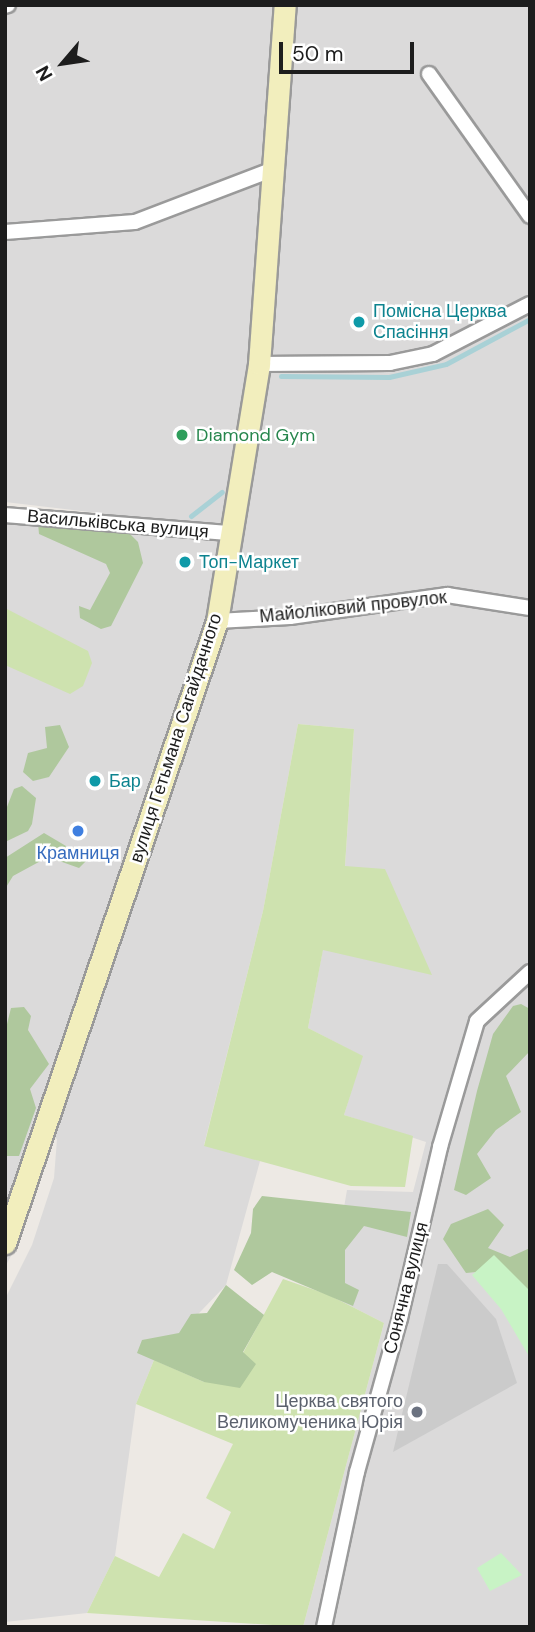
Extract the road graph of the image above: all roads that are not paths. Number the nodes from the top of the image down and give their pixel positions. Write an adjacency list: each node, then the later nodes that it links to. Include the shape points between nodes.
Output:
1 (285, 5): 3 (main road, вулиця Гетьмана Сагайдачного)
2 (429, 74): 4 (street)
3 (274, 169): 5 (street, via 135,222); 7 (main road, вулиця Гетьмана Сагайдачного)
4 (530, 216)
5 (5, 232)
6 (530, 304): 7 (street, via 433,354 390,363)
7 (259, 364): 9 (main road, вулиця Гетьмана Сагайдачного)
8 (5, 515): 9 (street, Васильківська вулиця)
9 (230, 533): 11 (main road, вулиця Гетьмана Сагайдачного)
10 (530, 608): 11 (street, Майоліковий провулок, via 447,595 289,617)
11 (217, 621): 13 (main road, вулиця Гетьмана Сагайдачного)
12 (530, 972): 14 (street, Сонячна вулиця, via 477,1021 440,1147)
13 (5, 1243)
14 (324, 1627)

